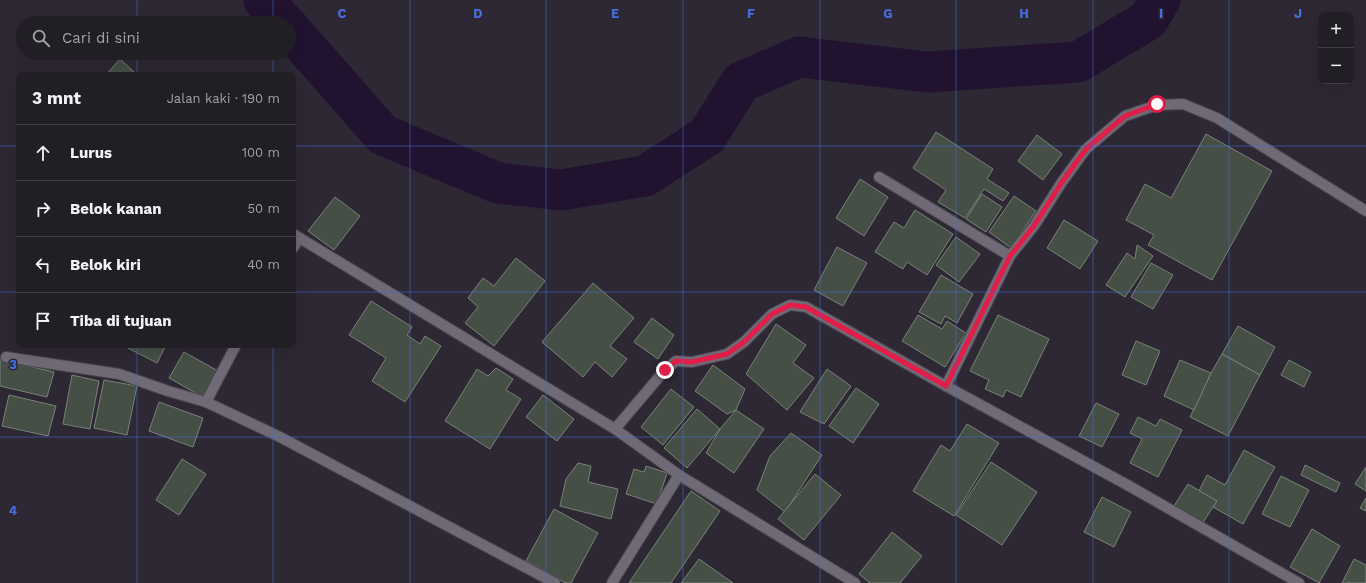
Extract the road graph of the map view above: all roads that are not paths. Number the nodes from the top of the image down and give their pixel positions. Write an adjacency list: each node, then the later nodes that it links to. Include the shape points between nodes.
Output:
1 (879, 177): 4 (street)
2 (1366, 211): 4 (street, via 1217,118 1183,104 1157,104 1125,116 1086,149 1034,226)
3 (296, 236): 9 (street)
4 (1010, 256): 7 (street)
5 (234, 348): 8 (street)
6 (6, 357): 8 (street, via 119,374)
7 (946, 386): 9 (street, via 806,307 790,305 772,314 744,342 727,354 692,362 676,361 665,370); 14 (street)
8 (206, 402): 11 (street, via 280,437)
9 (616, 429): 10 (street)
10 (679, 475): 12 (street); 13 (street)
11 (555, 583)
12 (612, 583)
13 (855, 583)
14 (1299, 583)

